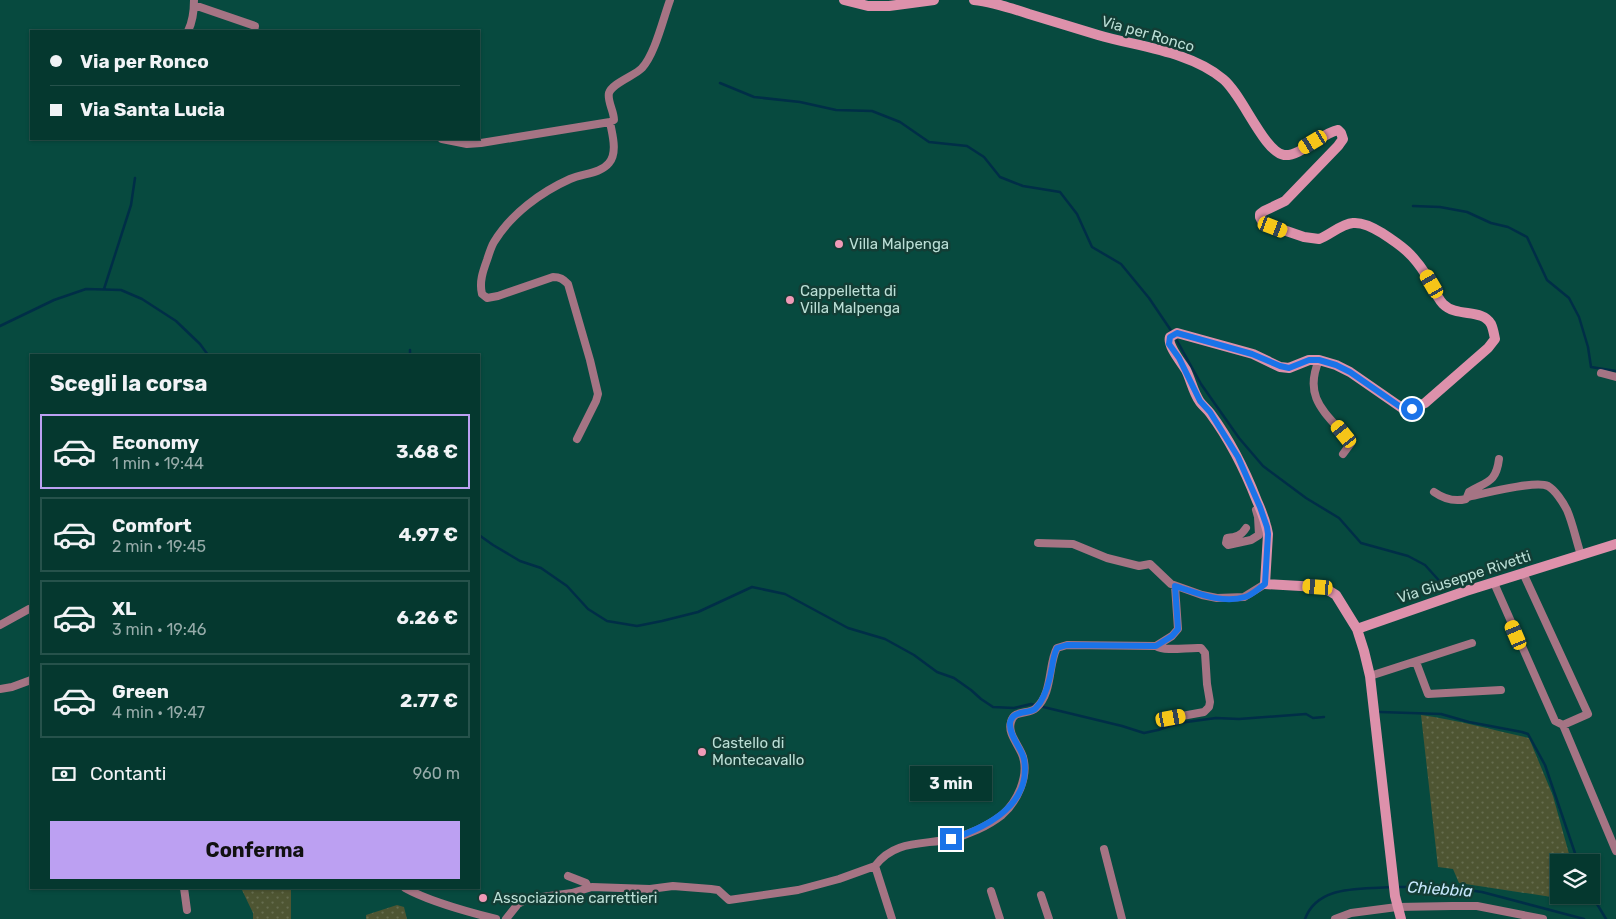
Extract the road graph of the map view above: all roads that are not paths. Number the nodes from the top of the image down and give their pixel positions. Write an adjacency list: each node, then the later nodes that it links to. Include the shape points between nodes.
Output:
1 (670, 0): 8 (street, via 652,52 642,69 610,91 614,114 614,120)
2 (844, 0): 3 (street, via 868,6 889,6)
3 (934, 0)
4 (974, 0): 10 (street, Via per Ronco, via 1192,61 1223,79 1267,144 1283,155 1290,155 1338,130 1343,139 1338,146 1285,200 1260,214 1261,221 1319,239 1353,223 1379,232 1412,255 1443,304 1450,310 1480,315 1492,325 1495,339 1425,403 1412,409 1402,408 1350,372)
5 (194, 2): 6 (street); 7 (street, via 255,26)
6 (189, 30)
7 (254, 30)
8 (610, 122): 9 (street, via 481,143); 13 (street, via 614,152 610,162 558,185 512,219 493,243 480,286 487,298 553,277 564,279 568,284 598,394)
9 (447, 140)
10 (1319, 360): 14 (street, via 1313,382 1314,396 1351,443); 17 (street, via 1309,360 1289,368 1252,354 1173,335 1169,344 1200,401 1238,457)
11 (1600, 373): 12 (street)
12 (1616, 377)
13 (576, 439)
14 (1344, 454)
15 (1499, 459): 18 (street, via 1494,477 1469,492)
16 (1434, 492): 18 (street, via 1450,500 1459,501)
17 (1256, 497): 19 (street, via 1253,500 1259,535 1251,540 1226,543 1227,538 1242,534); 25 (street, via 1268,534)
18 (1467, 497): 22 (street, via 1540,484 1549,486 1568,511)
19 (1246, 528)
20 (1038, 543): 26 (street, via 1072,544 1107,558 1139,566 1150,564)
21 (1616, 544): 22 (street, Via Giuseppe Rivetti)
22 (1581, 555): 23 (street, Via Giuseppe Rivetti)
23 (1523, 573): 24 (street, Via Giuseppe Rivetti); 38 (street, via 1588,714)
24 (1494, 583): 29 (street, Via Giuseppe Rivetti); 38 (street, via 1554,721)
25 (1265, 584): 26 (street, via 1244,597 1232,599 1202,595); 29 (street, via 1328,590 1336,595)
26 (1175, 586): 31 (street, via 1178,629)
27 (29, 609): 28 (street)
28 (0, 625)
29 (1357, 629): 33 (street)
30 (1472, 643): 32 (street)
31 (1156, 646): 37 (street, via 1165,649 1201,648 1205,653 1209,707 1204,712); 41 (street, via 1060,647 1055,651 1049,683 1038,705 1011,720 1012,735 1023,756 1024,770 1019,793 1011,805 1002,815 968,833 891,851)
32 (1416, 662): 33 (street); 36 (street, via 1428,694)
33 (1370, 676): 48 (street)
34 (30, 680): 35 (street)
35 (0, 689)
36 (1502, 690)
37 (1171, 718)
38 (1563, 725): 40 (street)
39 (1104, 849): 55 (street)
40 (1616, 851)
41 (875, 866): 43 (street, via 839,880 798,890 729,900 718,890 711,889); 52 (street)
42 (568, 876): 43 (street, via 586,883)
43 (588, 887): 51 (street, via 572,893 527,898)
44 (184, 889): 49 (street)
45 (407, 889): 50 (street)
46 (991, 891): 53 (street)
47 (1041, 895): 54 (street)
48 (1398, 907): 56 (street, via 1351,913); 57 (street); 58 (street, via 1477,906)
49 (187, 910)
50 (496, 919)
51 (506, 919)
52 (892, 919)
53 (1000, 919)
54 (1049, 919)
55 (1122, 919)
56 (1335, 919)
57 (1401, 919)
58 (1542, 919)

